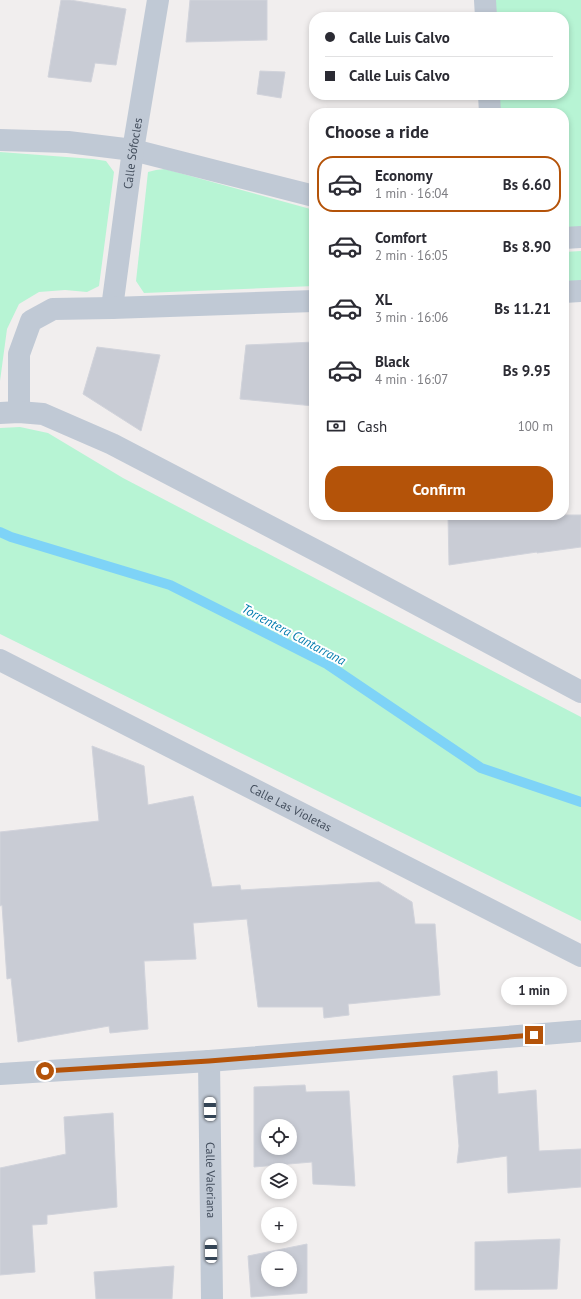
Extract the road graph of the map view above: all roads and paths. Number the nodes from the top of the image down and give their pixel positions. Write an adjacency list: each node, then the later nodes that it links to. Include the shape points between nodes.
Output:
1 (158, 0): 5 (street, Calle Sófocles)
2 (485, 0): 3 (street)
3 (486, 12)
4 (0, 140): 5 (street, via 68,142)
5 (133, 150): 6 (street); 12 (street, Calle Sófocles)
6 (309, 195)
7 (581, 237): 8 (street)
8 (569, 238)
9 (581, 291): 10 (street)
10 (569, 292)
11 (309, 300): 12 (street)
12 (112, 308): 13 (street, via 53,309 31,321 19,354)
13 (9, 412): 15 (street, via 43,414 112,444)
14 (0, 660): 16 (street, Calle Las Violetas)
15 (581, 692)
16 (581, 956)
17 (581, 1031): 18 (street)
18 (209, 1061): 19 (street); 20 (street, Calle Valeriana)
19 (0, 1074)
20 (212, 1299)

